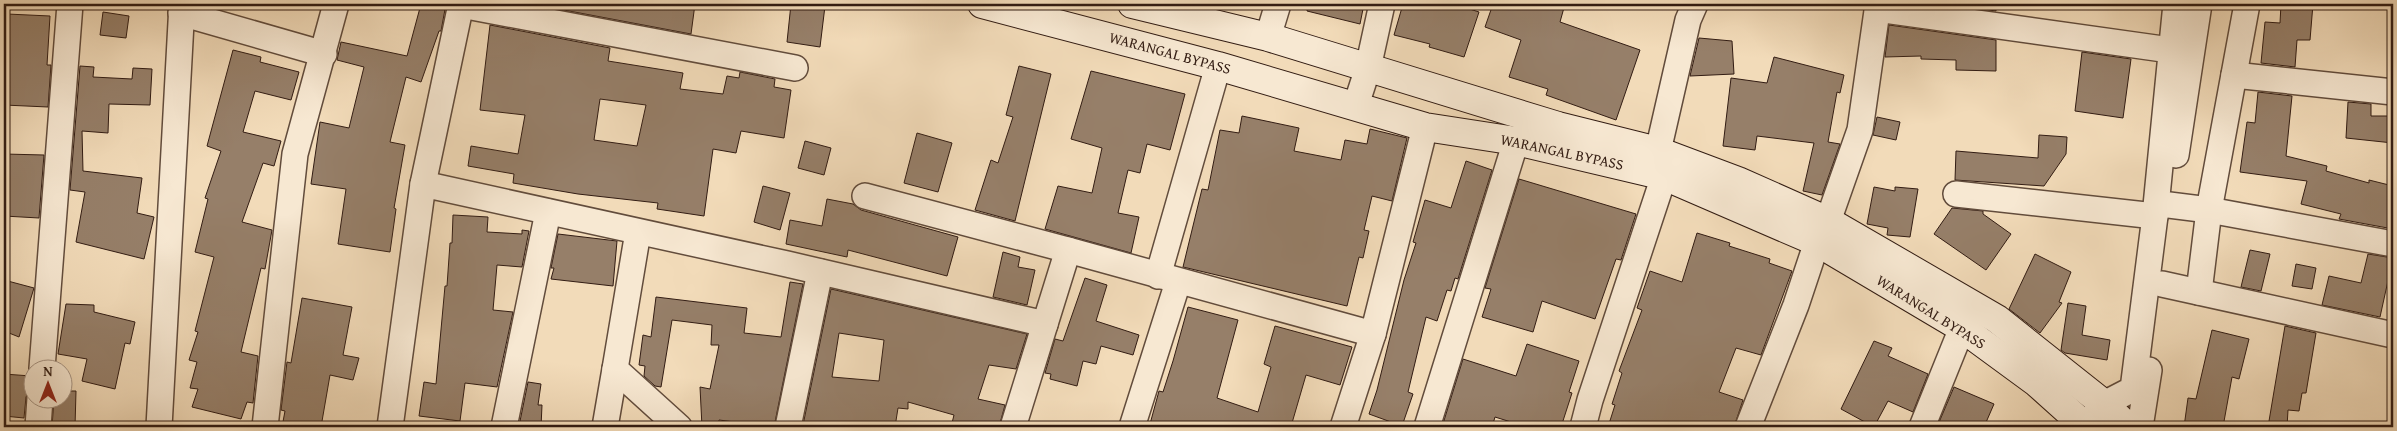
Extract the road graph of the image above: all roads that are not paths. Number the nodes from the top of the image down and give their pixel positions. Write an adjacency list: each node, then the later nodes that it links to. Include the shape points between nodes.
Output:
1 (70, 4): 44 (street)
2 (336, 4): 16 (street)
3 (461, 4): 18 (street); 26 (street)
4 (982, 4): 17 (main road, WARANGAL BYPASS)
5 (1132, 4): 14 (main road)
6 (1278, 4): 14 (street)
7 (1382, 4): 19 (street)
8 (1695, 4): 25 (street, via 1688,20)
9 (2176, 4): 15 (street)
10 (2199, 4): 30 (street)
11 (2247, 4): 20 (street)
12 (1878, 6): 15 (street); 32 (street, via 1860,130)
13 (181, 8): 16 (street); 49 (street)
14 (1268, 37): 19 (main road)
15 (2170, 50): 30 (street)
16 (324, 54): 50 (street, via 295,154)
17 (1218, 66): 22 (main road, WARANGAL BYPASS); 37 (street)
18 (796, 68)
19 (1368, 68): 22 (street); 25 (main road, via 1558,126)
20 (2234, 75): 21 (street); 29 (street)
21 (2393, 92)
22 (1356, 105): 23 (main road, WARANGAL BYPASS)
23 (1424, 127): 24 (main road, WARANGAL BYPASS); 42 (street)
24 (1516, 141): 25 (main road, WARANGAL BYPASS); 59 (street)
25 (1661, 163): 32 (main road, WARANGAL BYPASS); 60 (street)
26 (423, 184): 31 (street); 51 (street)
27 (1956, 194): 30 (street)
28 (865, 196): 35 (street)
29 (2209, 210): 30 (street); 34 (street); 39 (street)
30 (2162, 211): 38 (street); 46 (street, via 2133,389)
31 (548, 212): 33 (street); 52 (street)
32 (1823, 231): 41 (main road, WARANGAL BYPASS); 46 (main road, via 1997,319); 61 (street)
33 (638, 232): 36 (street); 45 (street)
34 (2393, 244)
35 (1068, 250): 37 (street); 40 (street)
36 (820, 272): 40 (street); 55 (street)
37 (1168, 279): 42 (street); 57 (street)
38 (2162, 284): 39 (street); 65 (street)
39 (2199, 292): 43 (street)
40 (1045, 324): 56 (street)
41 (1962, 328): 62 (street); 63 (main road, WARANGAL BYPASS, via 2037,383)
42 (1374, 334): 58 (street)
43 (2393, 335)
44 (43, 358)
45 (615, 369): 53 (street); 54 (street)
46 (2104, 404): 63 (street); 64 (main road)
47 (39, 408): 48 (street)
48 (38, 427)
49 (159, 427)
50 (265, 427)
51 (390, 427)
52 (504, 427)
53 (605, 427)
54 (678, 427)
55 (788, 427)
56 (1013, 427)
57 (1132, 427)
58 (1343, 427)
59 (1427, 427)
60 (1583, 427)
61 (1748, 427)
62 (1922, 427)
63 (2086, 427)
64 (2128, 427)
65 (2140, 427)

